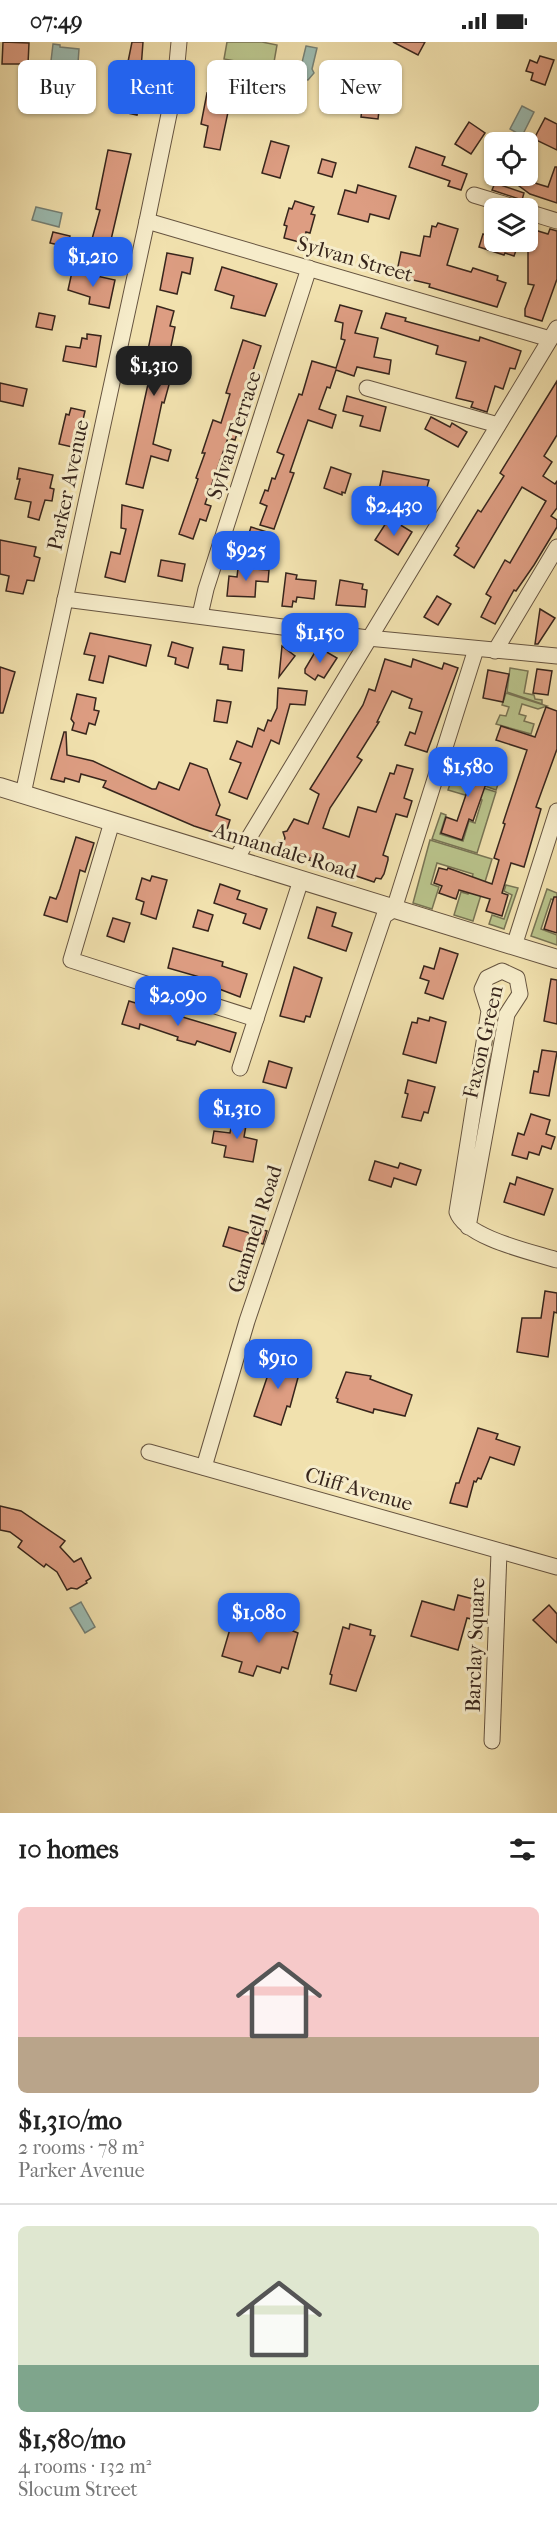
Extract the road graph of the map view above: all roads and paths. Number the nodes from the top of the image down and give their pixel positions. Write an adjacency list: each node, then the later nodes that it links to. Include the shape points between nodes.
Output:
1 (179, 42): 5 (street, Parker Avenue, via 175,85)
2 (474, 195): 3 (street)
3 (484, 198)
4 (538, 215): 6 (street)
5 (147, 221): 7 (street, Sylvan Street); 12 (street, Parker Avenue)
6 (557, 221)
7 (309, 268): 8 (street, Sylvan Street); 13 (street, Sylvan Terrace)
8 (553, 333): 10 (street)
9 (367, 388): 10 (street)
10 (498, 424): 14 (street)
11 (557, 546): 16 (street)
12 (66, 599): 13 (street); 19 (street, Parker Avenue)
13 (200, 615): 14 (street)
14 (368, 638): 15 (street); 22 (street)
15 (476, 649): 16 (street); 24 (street, Gammell Road)
16 (495, 651): 17 (street)
17 (557, 656)
18 (0, 787): 19 (street, Annandale Road)
19 (23, 794): 21 (street, Annandale Road)
20 (557, 811): 25 (street)
21 (112, 822): 22 (street, Annandale Road); 27 (street, via 71,960)
22 (236, 859): 23 (street, Annandale Road)
23 (301, 880): 24 (street, Annandale Road); 27 (street)
24 (394, 909): 25 (street, Annandale Road); 32 (street, Gammell Road, via 384,916 369,955 247,1321)
25 (514, 946): 26 (street, Annandale Road)
26 (557, 959)
27 (256, 1019): 28 (street)
28 (240, 1068)
29 (468, 1227): 29 (street, Faxon Green, via 507,1014 520,994 517,978 507,972 491,974 482,989 489,1011 456,1204 459,1218); 30 (street)
30 (557, 1260)
31 (149, 1452): 32 (street, Cliff Avenue)
32 (204, 1467): 33 (street, Cliff Avenue)
33 (500, 1552): 34 (street, Cliff Avenue); 35 (street, Barclay Square)
34 (557, 1567)
35 (492, 1741)

